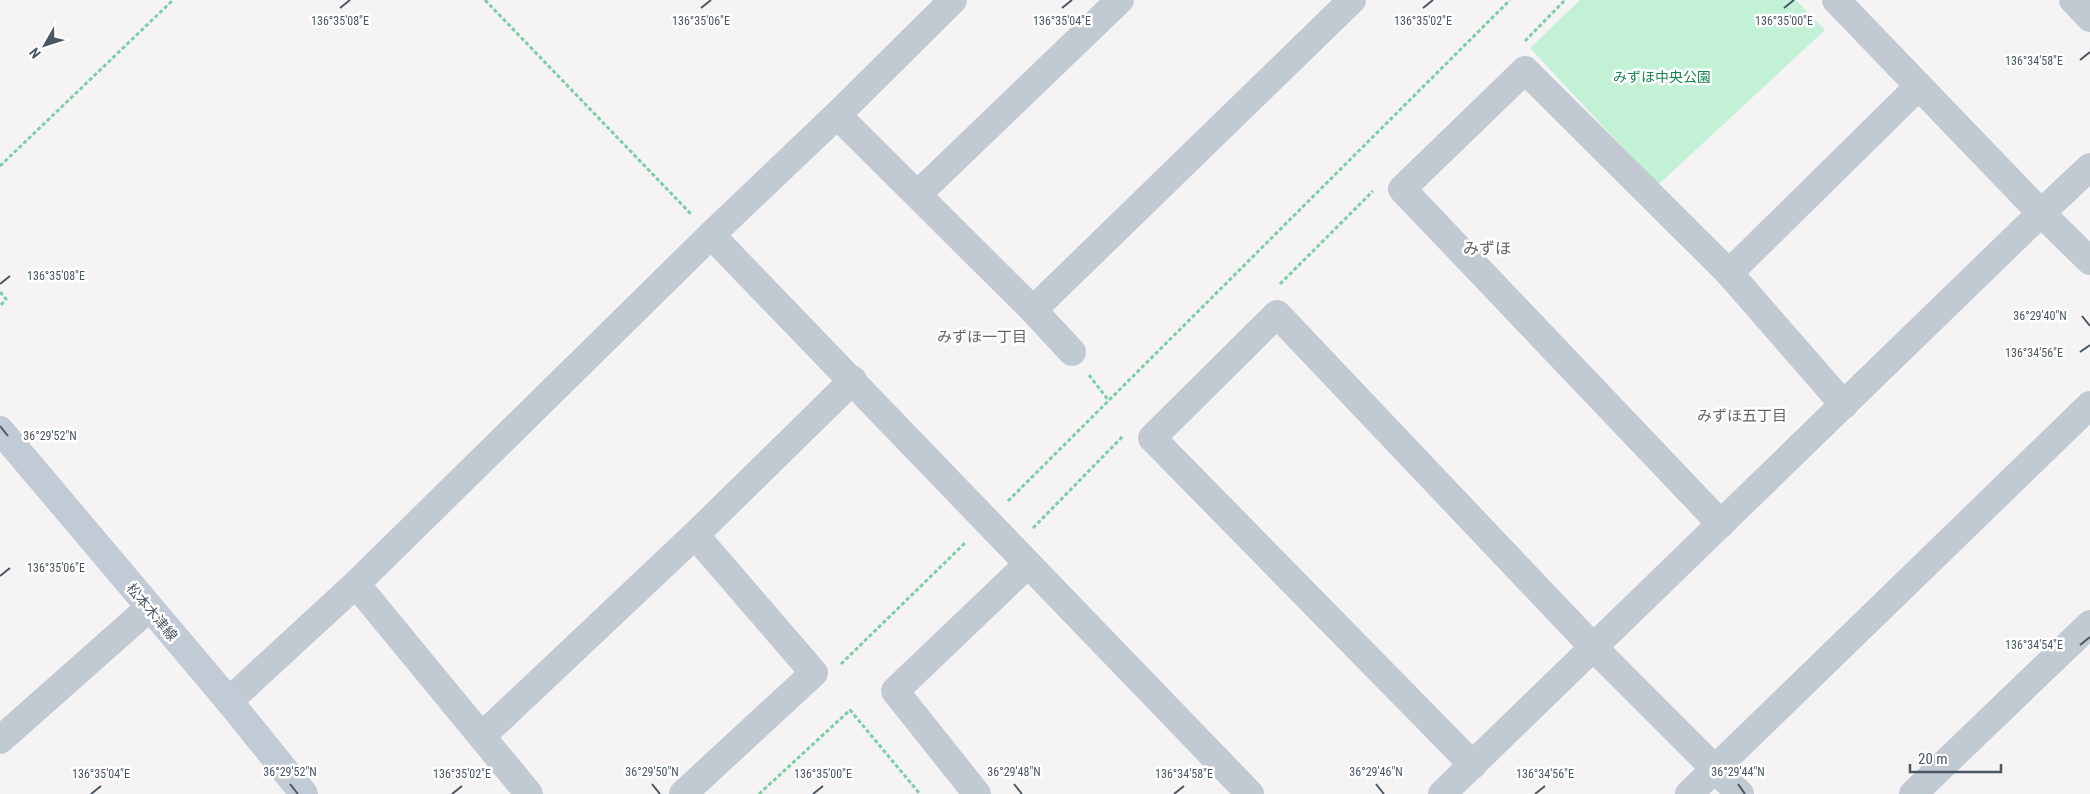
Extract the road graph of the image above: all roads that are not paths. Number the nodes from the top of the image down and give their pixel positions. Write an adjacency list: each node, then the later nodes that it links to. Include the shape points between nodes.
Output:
1 (953, 0): 8 (street)
2 (1120, 0): 10 (street)
3 (1352, 0): 15 (street)
4 (1836, 0): 7 (street)
5 (2073, 0): 6 (street)
6 (2090, 18)
7 (1920, 86): 11 (street); 14 (street)
8 (837, 115): 10 (street); 12 (street)
9 (2090, 167): 11 (street)
10 (918, 194): 15 (street)
11 (2041, 213): 13 (street); 18 (street)
12 (711, 235): 17 (street); 24 (street)
13 (2090, 261)
14 (1729, 273): 18 (street); 21 (street, via 1525,70 1402,189)
15 (1033, 310): 16 (street)
16 (1072, 352)
17 (853, 380): 22 (street); 23 (street)
18 (1844, 405): 21 (street)
19 (2090, 405): 32 (street)
20 (0, 430): 25 (main road, 松本木津線)
21 (1721, 524): 27 (street)
22 (695, 535): 29 (street); 35 (street, via 814,673)
23 (1028, 564): 36 (street, via 895,691); 37 (street)
24 (356, 584): 28 (street); 29 (street)
25 (149, 608): 28 (main road, 松本木津線); 30 (street)
26 (2090, 624): 41 (street)
27 (1594, 648): 31 (street); 31 (street, via 1277,314 1152,438); 32 (street)
28 (229, 701): 33 (main road, 松本木津線)
29 (482, 736): 34 (street)
30 (0, 740)
31 (1473, 765): 38 (street)
32 (1716, 768): 39 (street); 40 (street)
33 (304, 794)
34 (529, 794)
35 (683, 794)
36 (977, 794)
37 (1250, 794)
38 (1442, 794)
39 (1689, 794)
40 (1740, 794)
41 (1913, 794)

